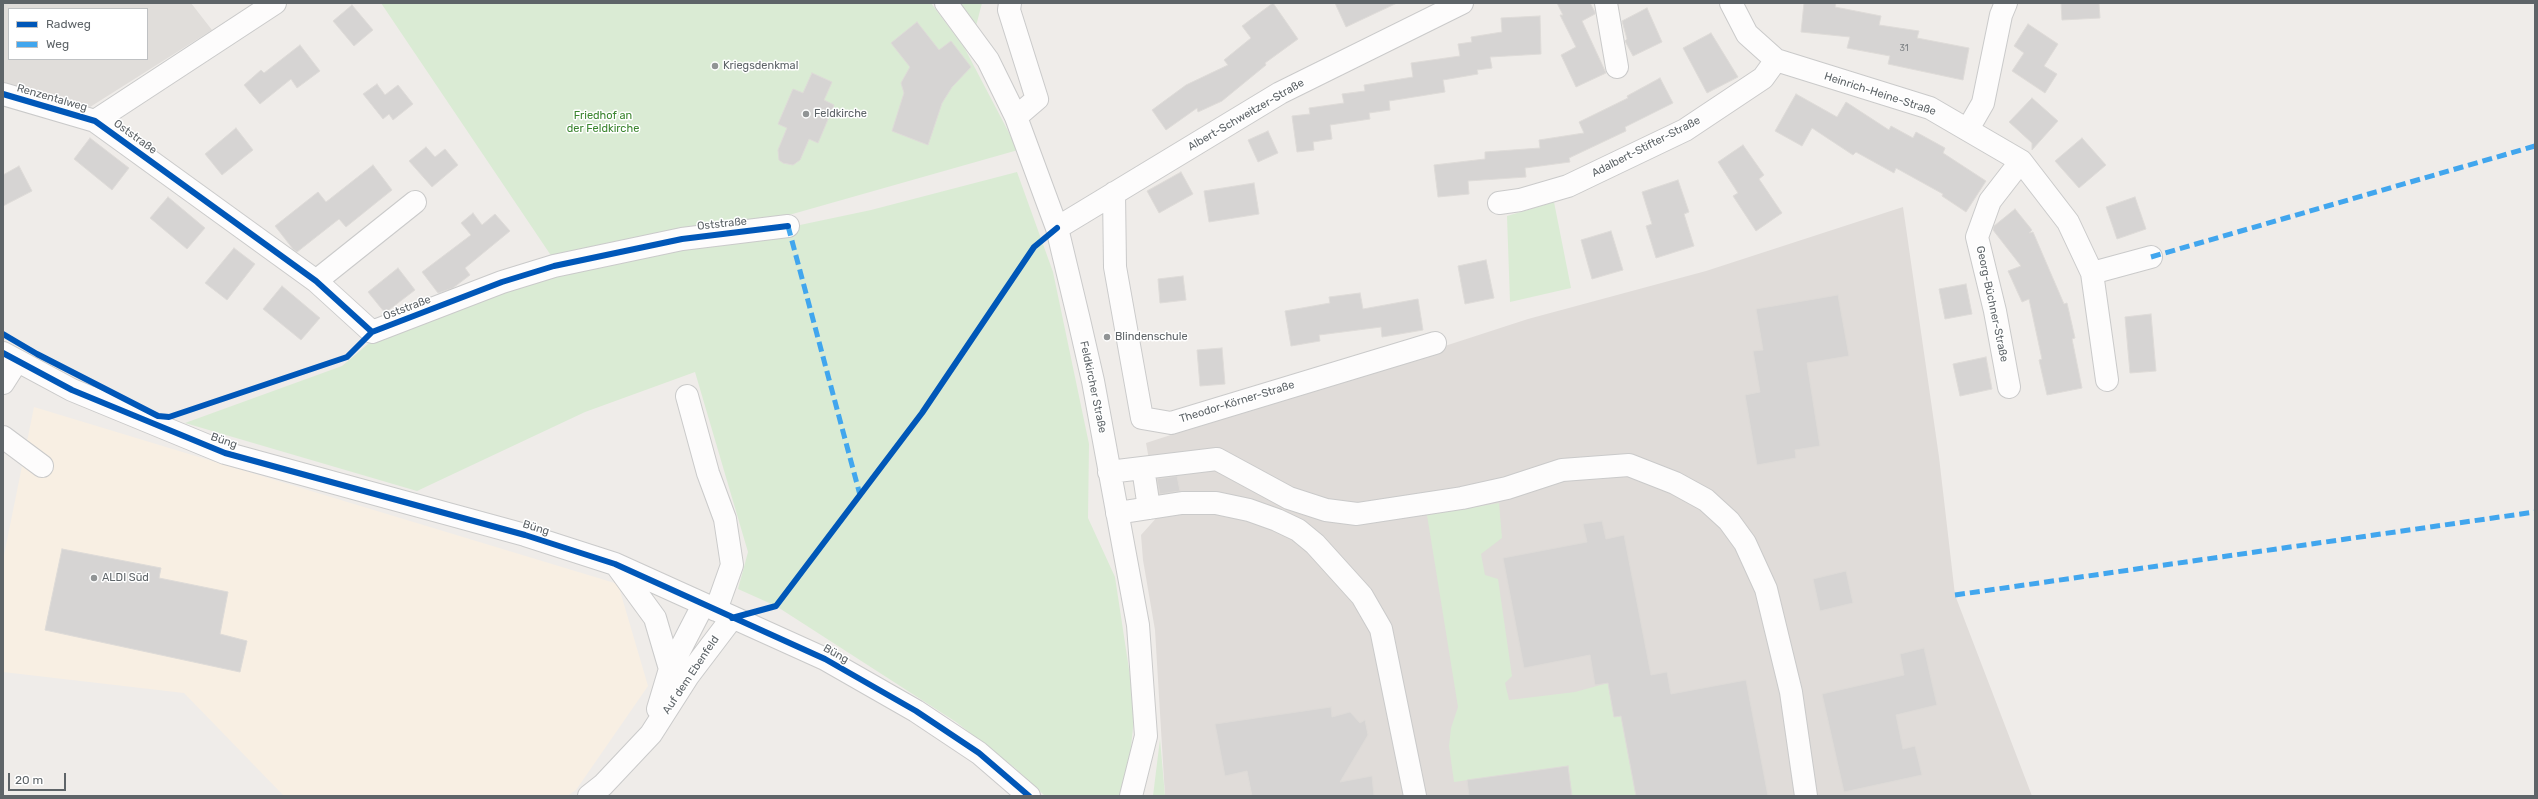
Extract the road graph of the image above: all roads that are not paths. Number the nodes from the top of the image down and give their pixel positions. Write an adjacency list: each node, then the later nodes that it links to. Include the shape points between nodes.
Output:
1 (275, 3): 12 (street, Renzentalweg)
2 (946, 3): 11 (street, Feldkircher Straße, via 988,60)
3 (1010, 3): 11 (street, via 1009,10 1037,99)
4 (1462, 3): 15 (street, Albert-Schweitzer-Straße, via 1280,93)
5 (1606, 3): 9 (street)
6 (1731, 3): 8 (street, Heinrich-Heine-Straße, via 1747,34)
7 (2006, 3): 13 (street, via 2001,15 1983,103)
8 (1776, 60): 13 (street, Heinrich-Heine-Straße, via 1930,108); 17 (street, Adalbert-Stifter-Straße, via 1763,78 1684,130 1568,186)
9 (1617, 67)
10 (3, 94): 12 (street, Renzentalweg)
11 (1016, 117): 19 (street, Feldkircher Straße)
12 (95, 121): 22 (street, Oststraße)
13 (1968, 129): 14 (street, Heinrich-Heine-Straße)
14 (2021, 161): 21 (street, Heinrich-Heine-Straße, via 2068,222); 27 (street, Georg-Büchner-Straße, via 1990,201 1977,237 1995,311)
15 (1114, 193): 19 (street, Albert-Schweitzer-Straße); 23 (street, Theodor-Körner-Straße, via 1115,267 1142,418 1171,423)
16 (415, 202): 22 (street)
17 (1499, 204)
18 (788, 226): 22 (street, Oststraße, via 682,239 554,266 502,282 372,332)
19 (1057, 228): 32 (street, Feldkircher Straße, via 1093,381)
20 (2151, 257): 21 (street)
21 (2092, 273): 25 (street, Heinrich-Heine-Straße)
22 (316, 281)
23 (1435, 343)
24 (10, 357): 26 (street, Büng); 35 (street, Büng, via 72,390 225,452 525,535)
25 (2107, 380)
26 (3, 382)
27 (2009, 387)
28 (687, 396): 36 (street, via 708,472 725,519 732,565)
29 (3, 437): 30 (street)
30 (42, 466)
31 (1143, 468): 32 (street); 33 (street); 43 (street, via 1217,459 1289,498 1326,510 1357,514 1462,498 1507,488 1562,470 1629,465 1674,483 1706,500 1729,521 1745,543 1766,588 1791,692)
32 (1109, 472): 34 (street, Feldkircher Straße)
33 (1149, 508): 34 (street); 42 (street, via 1182,503 1216,503 1249,510 1298,530 1339,568 1362,596 1381,628)
34 (1117, 513): 41 (street, Feldkircher Straße, via 1138,625 1146,736)
35 (615, 564): 36 (street, Büng); 37 (street, Auf dem Ebenfeld, via 655,618)
36 (717, 611): 37 (street, Auf dem Ebenfeld); 38 (street, Auf dem Ebenfeld, via 688,676); 40 (street, Büng, via 826,659 916,712 979,753)
37 (670, 669): 38 (street, Auf dem Ebenfeld)
38 (651, 734): 39 (street, Auf dem Ebenfeld, via 603,785)
39 (589, 796)
40 (1029, 796)
41 (1132, 796)
42 (1415, 796)
43 (1806, 796)

